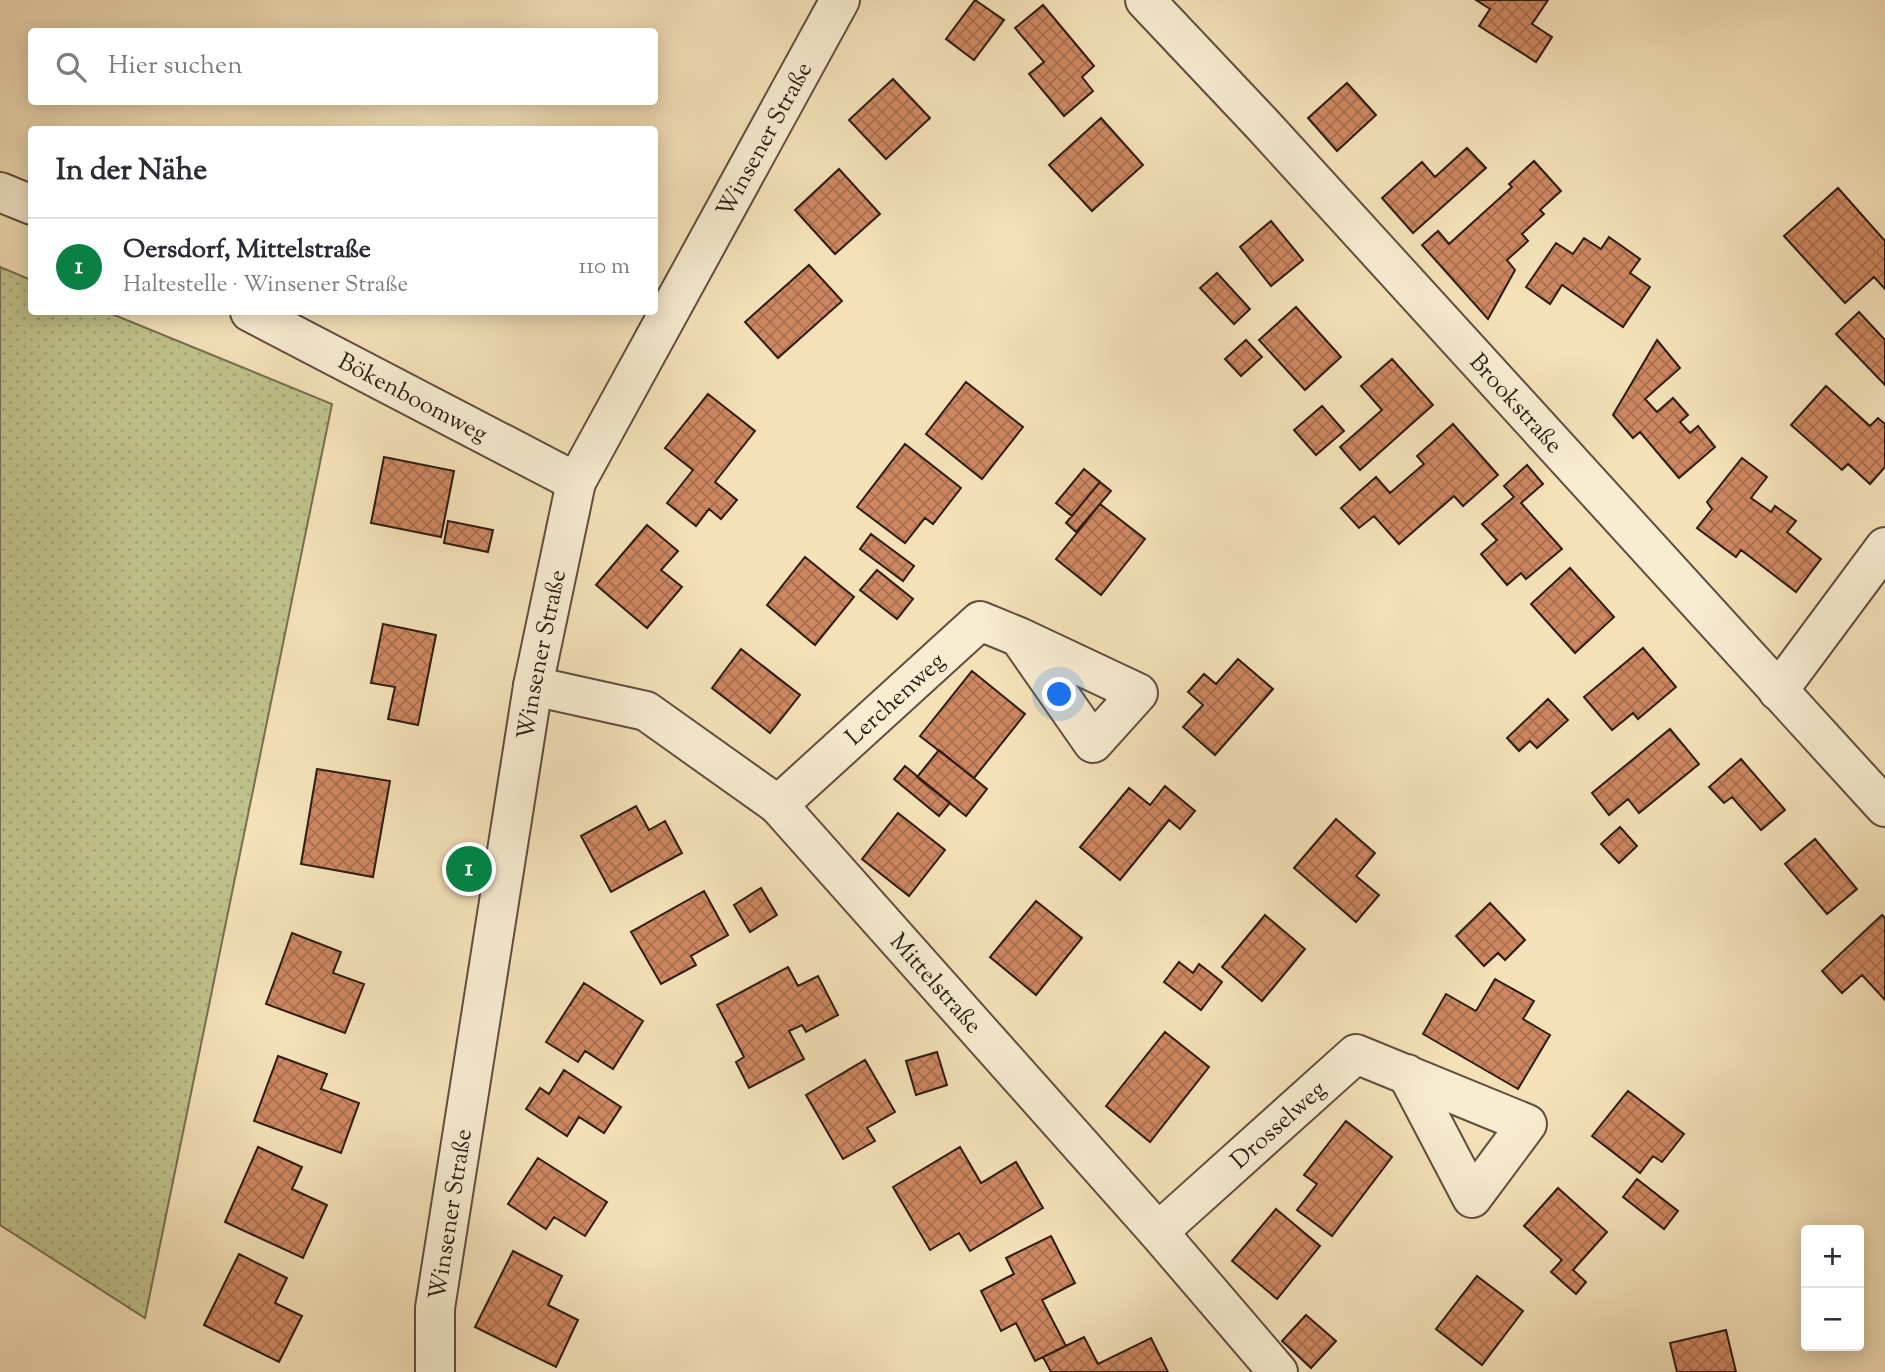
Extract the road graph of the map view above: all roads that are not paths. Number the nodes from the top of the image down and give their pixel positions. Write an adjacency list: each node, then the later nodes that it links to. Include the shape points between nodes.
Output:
1 (840, 0): 6 (street, Winsener Straße)
2 (1145, 0): 10 (street, Brookstraße)
3 (0, 192): 4 (street)
4 (28, 203)
5 (256, 315): 6 (street, Bökenboomweg)
6 (576, 482): 9 (street, Winsener Straße)
7 (1885, 547): 10 (street)
8 (1019, 637): 11 (street, Lerchenweg, via 980,621)
9 (533, 687): 11 (street, Mittelstraße, via 646,711); 15 (street, Winsener Straße, via 435,1308)
10 (1778, 691): 12 (street, Brookstraße)
11 (778, 805): 14 (street, Mittelstraße)
12 (1885, 807)
13 (1407, 1074): 14 (street, Drosselweg, via 1356,1054)
14 (1158, 1232): 16 (street, Mittelstraße)
15 (435, 1372)
16 (1278, 1372)

